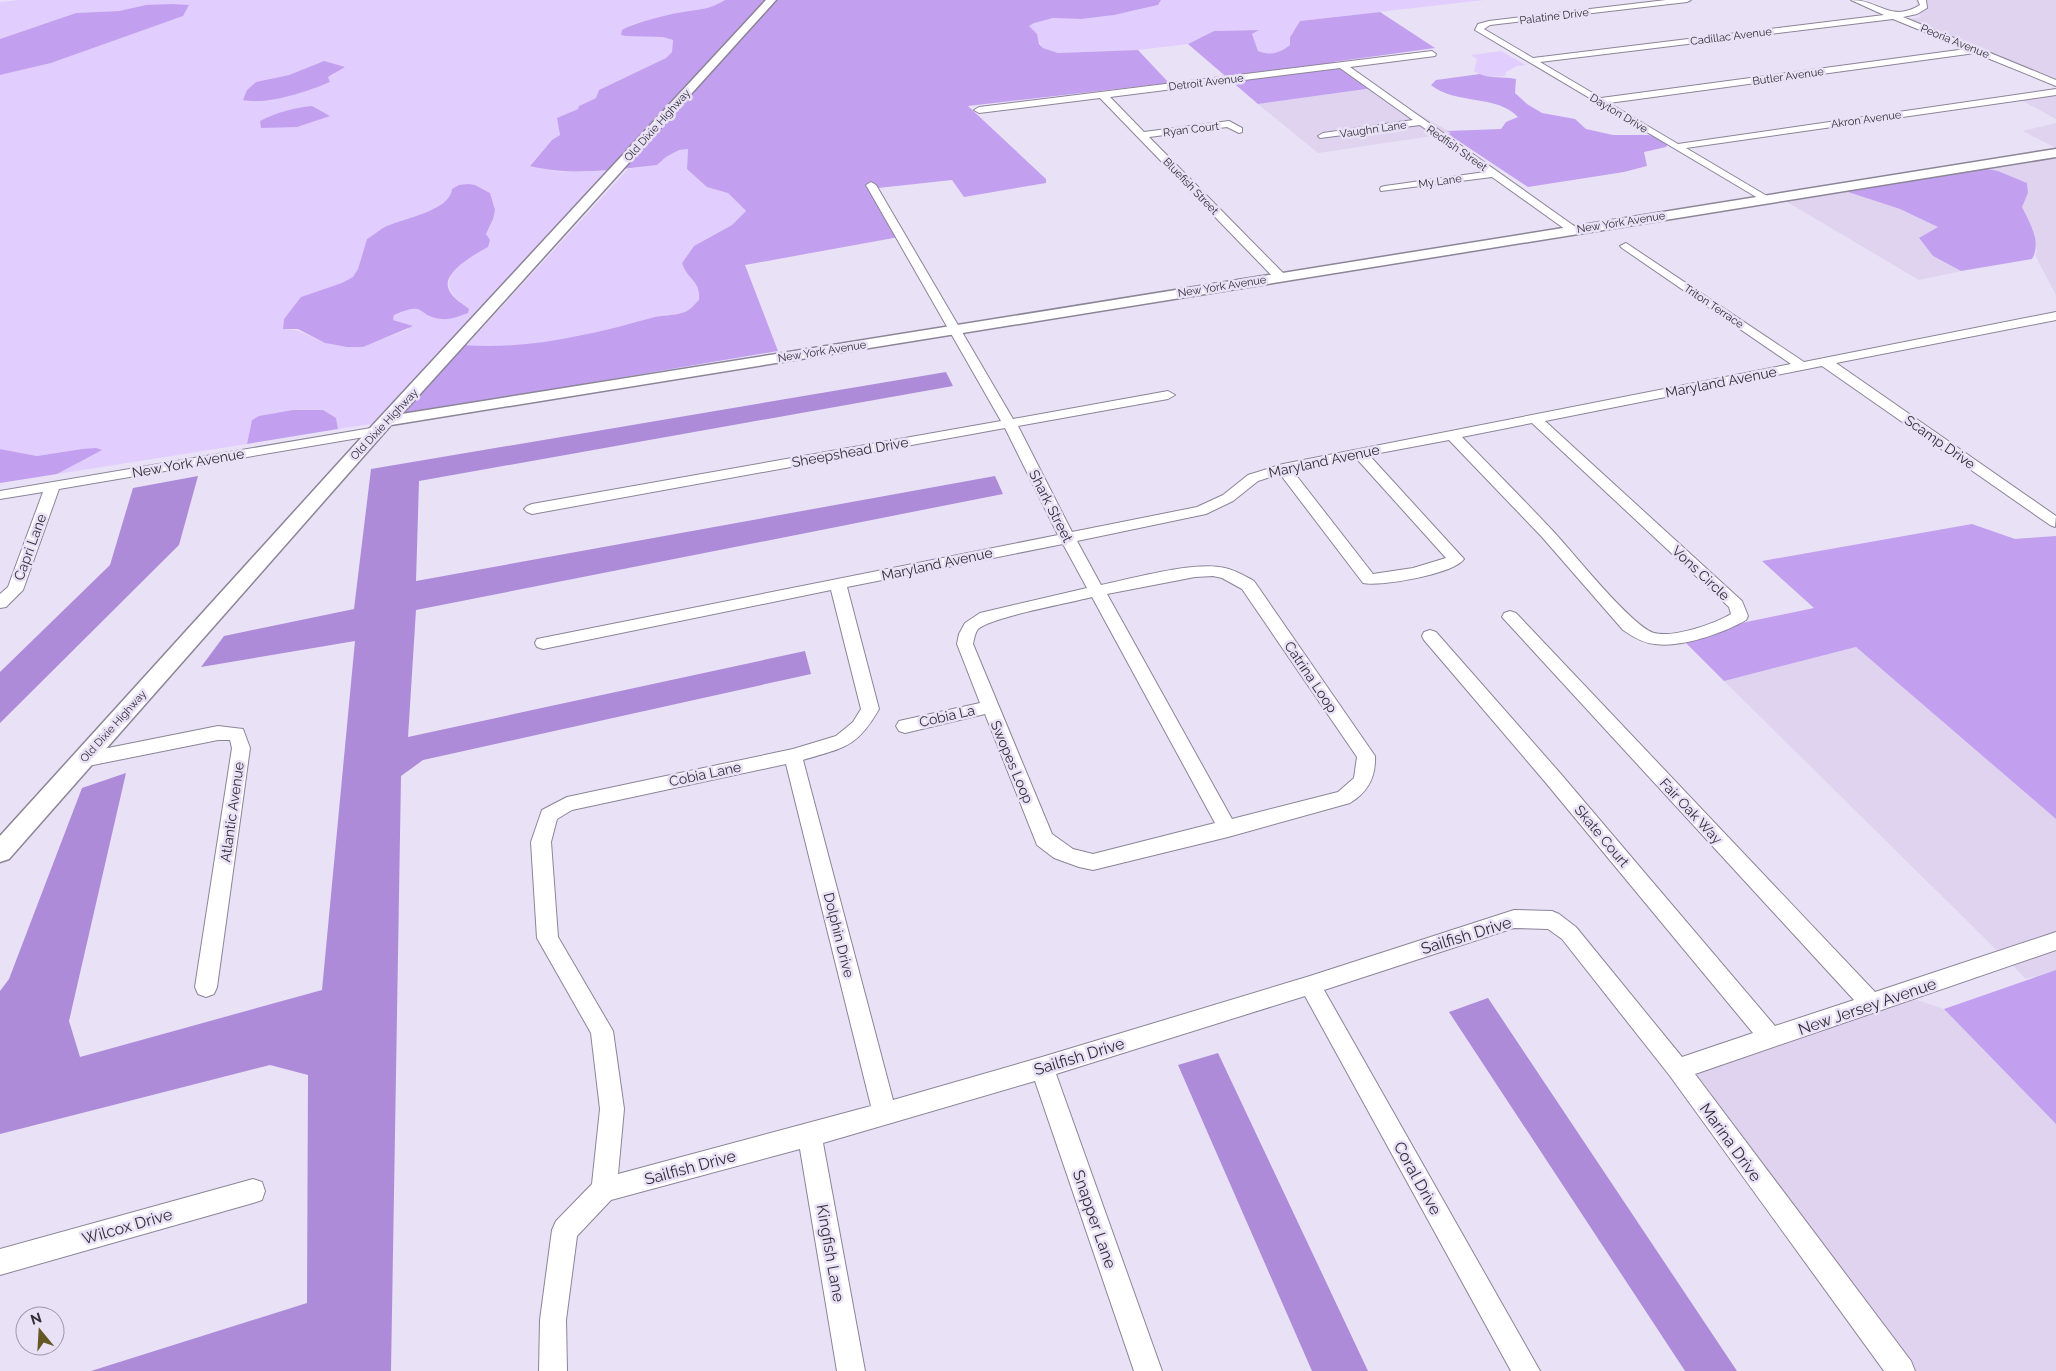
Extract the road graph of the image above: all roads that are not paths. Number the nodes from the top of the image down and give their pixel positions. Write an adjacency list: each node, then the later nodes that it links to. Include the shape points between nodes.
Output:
1 (771, 0): 36 (street, Old Dixie Highway)
2 (1687, 0): 6 (street, Palatine Drive)
3 (1855, 0): 5 (street, Peoria Avenue)
4 (1922, 0): 5 (street, Cadillac Avenue, via 1924,6 1914,12)
5 (1894, 16): 7 (street, Peoria Avenue); 9 (street, Cadillac Avenue)
6 (1481, 26): 9 (street, Dayton Drive, via 1479,30)
7 (1976, 50): 11 (street, Peoria Avenue); 14 (street, Butler Avenue)
8 (1432, 54): 10 (street, Detroit Avenue)
9 (1531, 61): 14 (street, Dayton Drive)
10 (1342, 65): 13 (street, Detroit Avenue); 16 (street, Redfish Street)
11 (2056, 83)
12 (2056, 92): 20 (street, Akron Avenue)
13 (1103, 95): 15 (street, Detroit Avenue); 18 (street, Bluefish Street)
14 (1600, 101): 20 (street, Dayton Drive)
15 (979, 110)
16 (1422, 122): 19 (street, Vaughn Lane); 22 (street, Redfish Street)
17 (1239, 130): 18 (street, Ryan Court, via 1229,124)
18 (1141, 135): 28 (street, Bluefish Street)
19 (1323, 136)
20 (1676, 146): 25 (street, Dayton Drive)
21 (2056, 153): 25 (street, New York Avenue)
22 (1494, 174): 24 (street, My Lane); 26 (street, Redfish Street)
23 (871, 185): 30 (street, Shark Street)
24 (1385, 189)
25 (1763, 198): 26 (street, New York Avenue)
26 (1573, 230): 28 (street, New York Avenue)
27 (1626, 246): 32 (street, Triton Terrace)
28 (1280, 277): 30 (street, New York Avenue)
29 (2056, 316): 31 (street, Maryland Avenue)
30 (954, 330): 35 (street, Shark Street); 36 (street, New York Avenue)
31 (1824, 361): 32 (street, Maryland Avenue); 43 (street, Scamp Drive)
32 (1802, 366): 34 (street, Maryland Avenue)
33 (1168, 395): 35 (street, Sheepshead Drive)
34 (1534, 418): 37 (street, Maryland Avenue); 37 (street, Vons Circle, via 1736,605 1740,616 1683,636 1658,639 1644,636 1629,626)
35 (1009, 423): 42 (street, Sheepshead Drive); 44 (street, Shark Street)
36 (382, 426): 40 (street, New York Avenue); 54 (street, Old Dixie Highway)
37 (1451, 434): 38 (street, Maryland Avenue)
38 (1359, 453): 39 (street, Maryland Avenue); 39 (street, via 1456,559 1443,566 1369,579)
39 (1283, 468): 44 (street, Maryland Avenue, via 1253,478 1228,498 1201,510)
40 (53, 486): 41 (street, New York Avenue); 47 (street, Capri Lane, via 15,590)
41 (0, 495)
42 (532, 509)
43 (2056, 522)
44 (1067, 538): 45 (street, Maryland Avenue); 46 (street, Shark Street)
45 (838, 585): 50 (street, Maryland Avenue); 53 (street, Cobia Lane, via 870,709 859,727 842,741)
46 (1097, 591): 51 (street, Swopes Loop, via 986,617 971,625 965,644); 55 (street, Shark Street); 55 (street, Catrina Loop, via 1195,572 1226,573 1238,578 1248,585 1366,756 1364,780 1356,791 1344,798)
47 (0, 603)
48 (1510, 617): 61 (street, Fair Oak Way)
49 (1430, 636): 62 (street, Skate Court)
50 (544, 643)
51 (989, 707): 52 (street, Cobia La); 55 (street, Swopes Loop, via 1044,839 1074,860 1093,862)
52 (905, 726)
53 (793, 756): 65 (street, Dolphin Drive); 67 (street, Cobia Lane, via 567,804 549,815 541,842 548,938 602,1031 612,1109)
54 (83, 760): 56 (street, Old Dixie Highway); 60 (street, Atlantic Avenue, via 218,733 237,734 242,748)
55 (1228, 829)
56 (0, 852)
57 (1552, 920): 59 (street, Sailfish Drive, via 1514,919); 64 (street, Marina Drive, via 1569,933)
58 (2056, 941): 61 (street, New Jersey Avenue)
59 (1310, 986): 63 (street, Sailfish Drive); 73 (street, Coral Drive)
60 (206, 987)
61 (1872, 1004): 62 (street, New Jersey Avenue)
62 (1771, 1038): 64 (street, New Jersey Avenue)
63 (1042, 1068): 65 (street, Sailfish Drive); 72 (street, Snapper Lane)
64 (1678, 1070): 74 (street, Marina Drive)
65 (885, 1114): 66 (street, Sailfish Drive)
66 (810, 1135): 67 (street, Sailfish Drive); 71 (street, Kingfish Lane)
67 (604, 1190): 70 (street, via 565,1230 553,1320)
68 (253, 1191): 69 (street, Wilcox Drive)
69 (0, 1262)
70 (553, 1371)
71 (851, 1371)
72 (1148, 1371)
73 (1526, 1371)
74 (1900, 1371)

